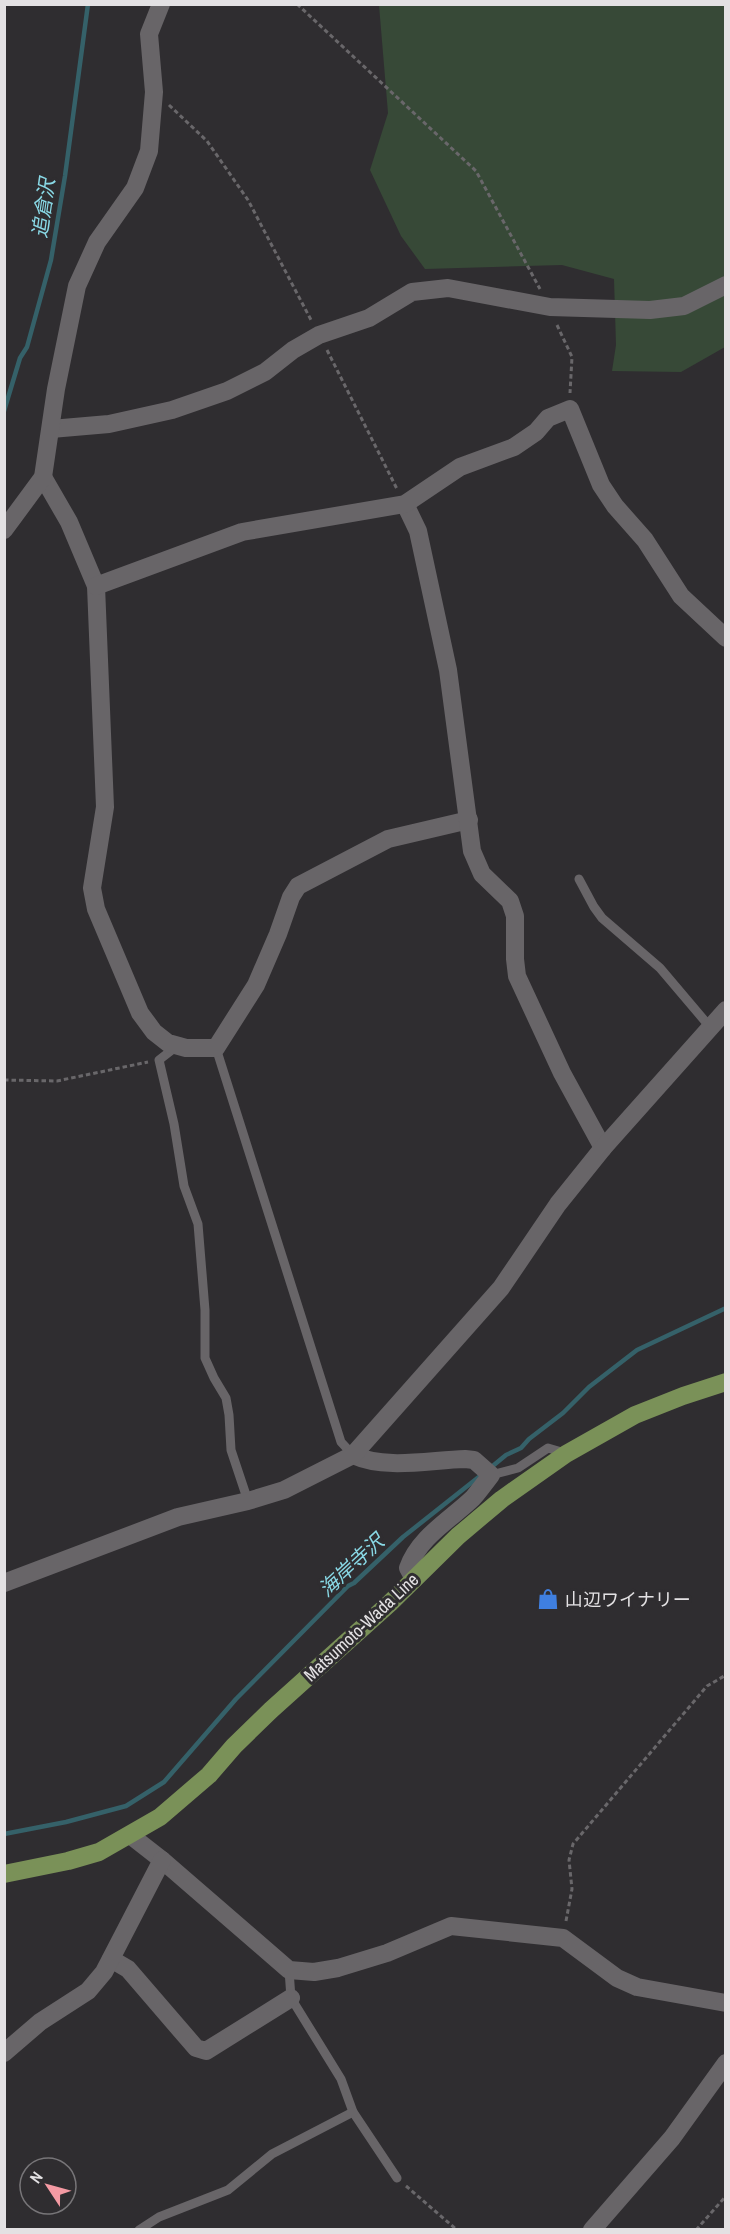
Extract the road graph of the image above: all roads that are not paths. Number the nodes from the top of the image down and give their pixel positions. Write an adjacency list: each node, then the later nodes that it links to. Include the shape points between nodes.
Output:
1 (161, 4): 3 (street, via 150,34 154,92 149,151 135,188 97,242 77,286)
2 (726, 285): 3 (street, via 684,306 650,310 550,307 448,288 412,292 369,318 319,335 265,372 227,391 109,424)
3 (51, 429): 4 (street)
4 (43, 477): 6 (street); 7 (street, via 69,522)
5 (405, 504): 7 (street, via 242,532); 8 (street, via 460,467 514,447 548,418 570,409 601,485 615,506 645,540 681,596); 9 (street, via 418,531 448,670)
6 (4, 530)
7 (96, 586): 13 (street, via 105,807 92,888 96,909 140,1013 154,1032)
8 (726, 638)
9 (468, 820): 14 (street, via 388,839 298,886 256,985); 15 (street, via 472,852 482,874 510,901 515,916 518,976 562,1073)
10 (579, 879): 12 (lane, via 602,918 660,968)
11 (726, 1010): 12 (street)
12 (710, 1027): 15 (street)
13 (177, 1046): 14 (street); 20 (lane, via 159,1060 184,1186 198,1224 205,1358 226,1398 231,1450)
14 (216, 1048): 18 (lane, via 342,1442)
15 (603, 1148): 18 (street, via 558,1204 501,1288)
16 (726, 1382): 17 (main road, Matsumoto-Wada Line, via 634,1415)
17 (566, 1454): 19 (lane, via 548,1448 518,1468); 21 (main road, Matsumoto-Wada Line, via 502,1499)
18 (353, 1455): 19 (street, via 388,1463 474,1460); 20 (street, via 284,1490)
19 (491, 1476): 21 (street, via 416,1551 408,1568)
20 (248, 1501): 22 (street, via 178,1517)
21 (414, 1579): 23 (main road, Matsumoto-Wada Line, via 271,1710 186,1796)
22 (5, 1582)
23 (130, 1835): 24 (street); 25 (main road, Matsumoto-Wada Line, via 68,1862)
24 (162, 1860): 26 (street); 27 (street)
25 (4, 1874)
26 (111, 1959): 28 (street, via 128,1969 195,2049 206,2051); 30 (street, via 88,1991 40,2022)
27 (290, 1970): 28 (lane); 29 (street, via 338,1968 387,1953 451,1926 563,1938 637,1987)
28 (291, 1998): 32 (lane, via 341,2079)
29 (726, 2003)
30 (4, 2053)
31 (726, 2063): 35 (street, via 672,2138)
32 (353, 2112): 33 (lane); 34 (lane, via 272,2154 228,2190)
33 (397, 2178)
34 (139, 2229)
35 (592, 2229)

